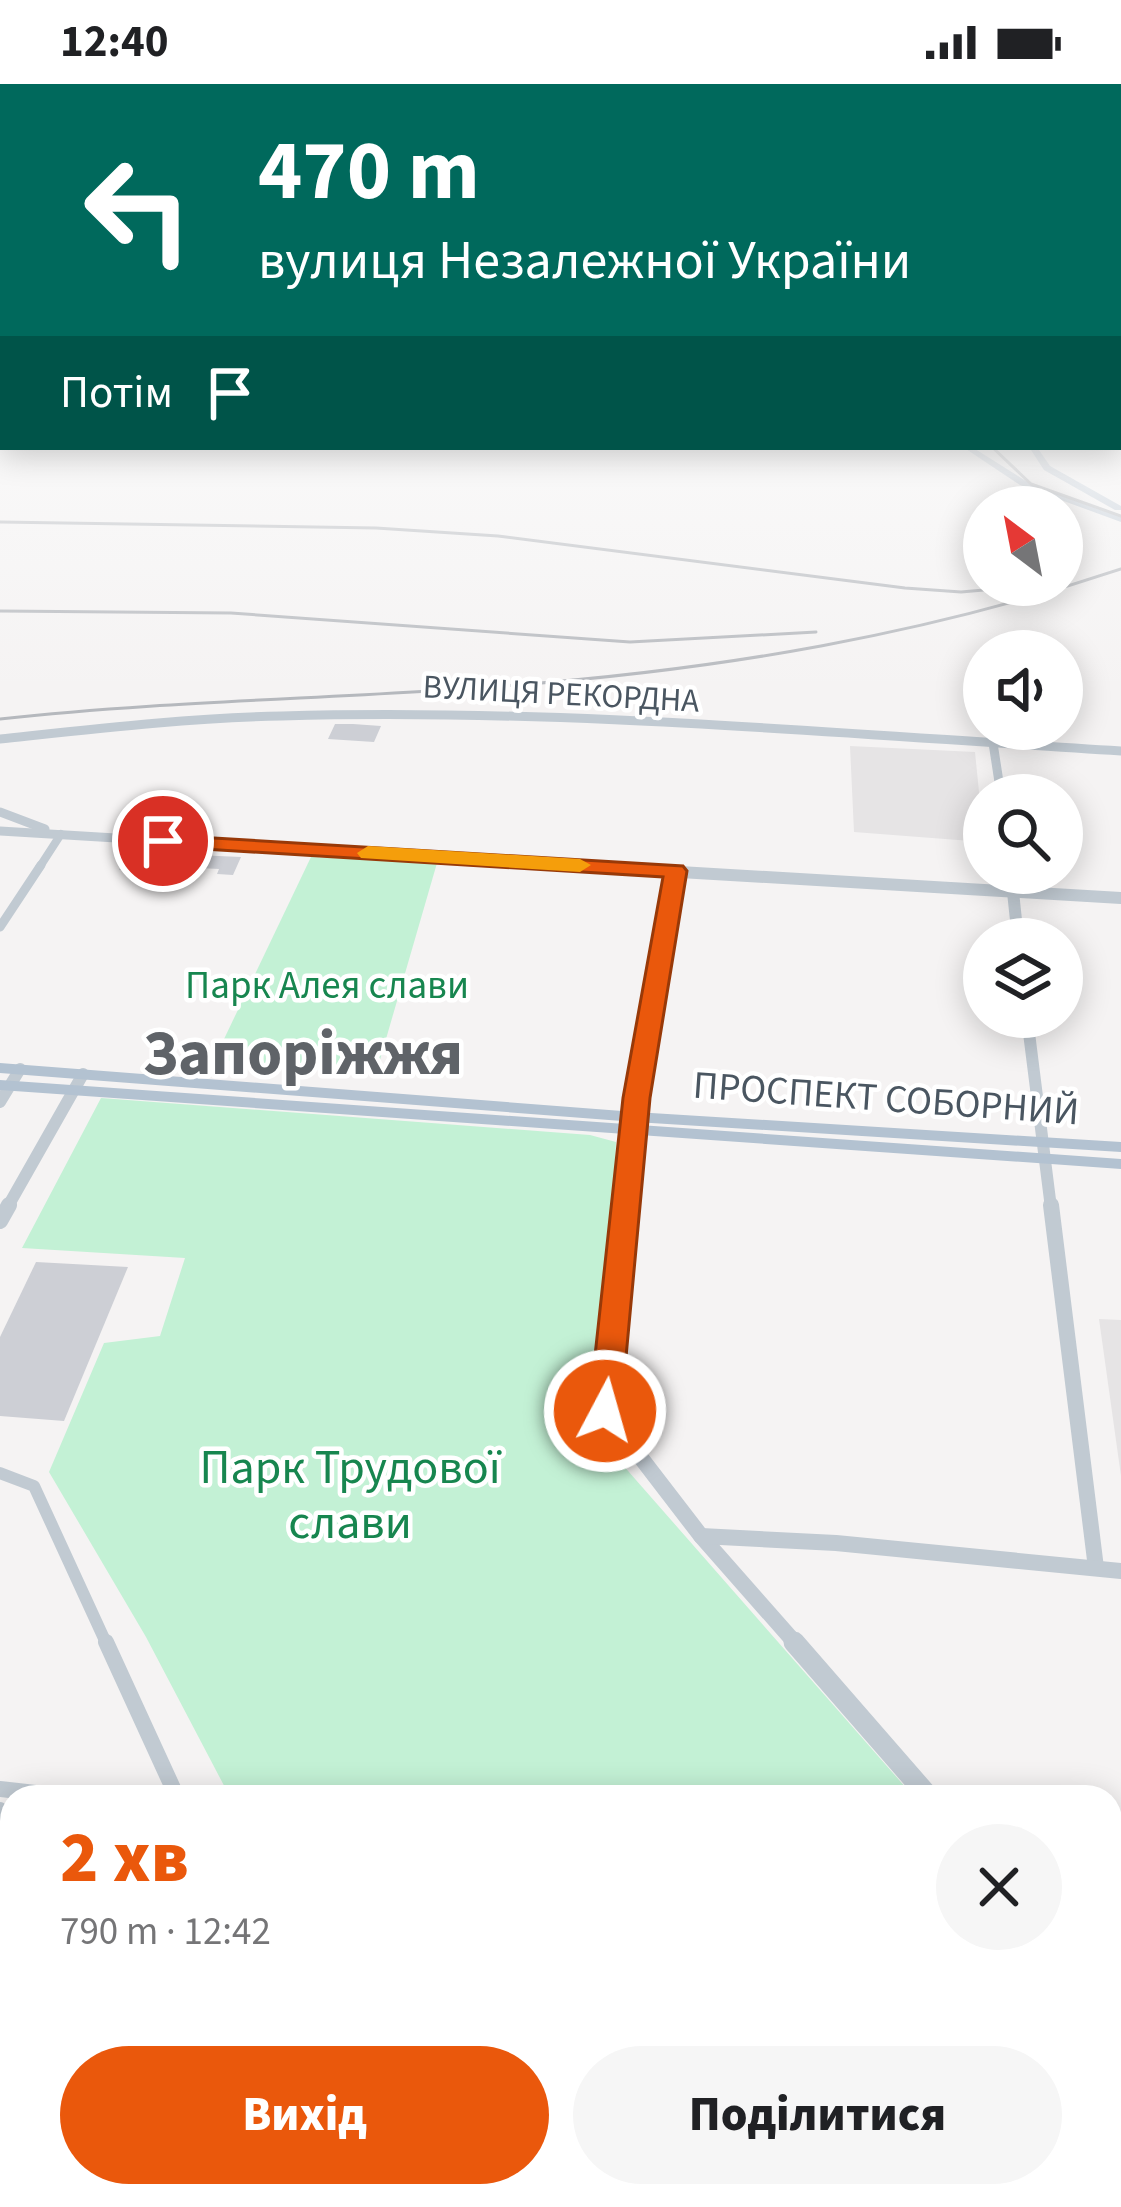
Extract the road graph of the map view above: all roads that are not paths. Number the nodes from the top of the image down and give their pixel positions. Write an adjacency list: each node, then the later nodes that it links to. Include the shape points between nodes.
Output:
1 (1056, 495): 4 (main road)
2 (1095, 495): 3 (main road)
3 (1121, 510)
4 (1121, 519)
5 (0, 739): 6 (street, ВУЛИЦЯ РЕКОРДНА, via 156,720 327,712)
6 (963, 742)
7 (1083, 749): 8 (street, ВУЛИЦЯ РЕКОРДНА)
8 (1121, 751)
9 (0, 812): 11 (street)
10 (0, 831): 11 (street)
11 (62, 835): 12 (street); 16 (street)
12 (676, 871): 13 (street); 24 (street)
13 (963, 888)
14 (1059, 894): 15 (street)
15 (1121, 898)
16 (0, 927)
17 (1030, 1038): 26 (street)
18 (0, 1068): 19 (main road, ПРОСПЕКТ СОБОРНИЙ)
19 (20, 1069): 20 (main road, ПРОСПЕКТ СОБОРНИЙ); 21 (street)
20 (83, 1074): 22 (street); 24 (main road, ПРОСПЕКТ СОБОРНИЙ)
21 (5, 1085): 22 (main road, ПРОСПЕКТ СОБОРНИЙ); 23 (street)
22 (74, 1092): 24 (main road, ПРОСПЕКТ СОБОРНИЙ); 28 (street)
23 (0, 1102)
24 (634, 1123): 26 (main road, ПРОСПЕКТ СОБОРНИЙ); 30 (street, via 605,1411)
25 (1121, 1147): 26 (main road, ПРОСПЕКТ СОБОРНИЙ)
26 (1043, 1150): 27 (main road, ПРОСПЕКТ СОБОРНИЙ); 31 (street)
27 (1121, 1163)
28 (0, 1221)
29 (0, 1473): 33 (street, via 34,1486)
30 (701, 1536): 31 (street); 34 (street)
31 (1096, 1568): 32 (street)
32 (1121, 1571)
33 (171, 1785)
34 (919, 1785)

